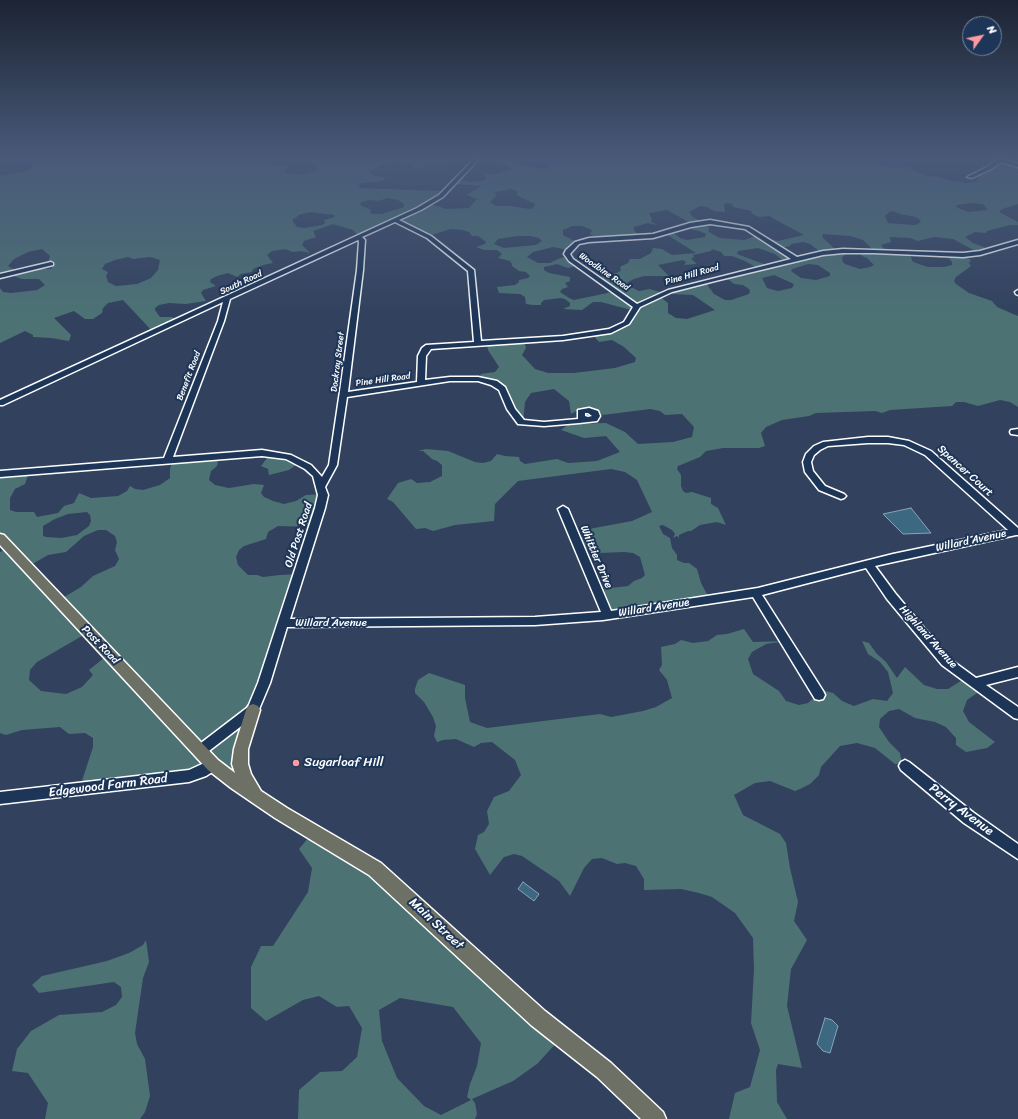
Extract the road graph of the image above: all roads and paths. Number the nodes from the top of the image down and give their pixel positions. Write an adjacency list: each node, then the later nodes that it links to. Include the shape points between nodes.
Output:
1 (414, 212): 2 (street, South Road)
2 (396, 221): 3 (street, South Road); 10 (street, via 429,237 471,270)
3 (359, 238): 8 (street, South Road); 12 (street, Dockray Street, via 362,240 360,270)
4 (1018, 242): 5 (street, Pine Hill Road, via 972,255 857,251 823,253)
5 (796, 259): 9 (street, Pine Hill Road, via 681,287); 9 (street, Woodbine Road, via 747,228 710,222 653,236 590,240 577,243 568,251 570,260)
6 (51, 264): 7 (street)
7 (0, 276)
8 (227, 299): 13 (street, South Road); 15 (street, Benefit Road, via 221,321)
9 (637, 307): 10 (street, Pine Hill Road, via 627,323 611,331 563,338)
10 (478, 343): 11 (street, Pine Hill Road, via 429,347 422,356)
11 (421, 384): 12 (street, Pine Hill Road); 14 (street, via 450,379 478,379 494,383 502,389 511,409 521,422 544,424)
12 (343, 395): 17 (street, Dockray Street, via 333,466)
13 (0, 403)
14 (584, 419)
15 (167, 460): 16 (street); 17 (street, via 242,454 277,455 288,457 308,467 317,475)
16 (0, 474)
17 (321, 486): 25 (street, Old Post Road, via 323,494 320,508)
18 (841, 496): 20 (street, Spencer Court, via 822,488 809,472 807,462 810,454 817,448 826,444 868,440 906,443 928,453)
19 (563, 509): 24 (street, Whittier Drive)
20 (1017, 532): 22 (street, Willard Avenue)
21 (0, 538): 31 (main road, Post Road)
22 (868, 564): 23 (street, Willard Avenue); 27 (street, Highland Avenue, via 946,662)
23 (755, 592): 24 (street, Willard Avenue); 28 (street)
24 (608, 615): 25 (street, Willard Avenue, via 535,621)
25 (282, 623): 29 (street, Old Post Road)
26 (1018, 672): 27 (street)
27 (974, 683): 30 (street, Highland Avenue)
28 (819, 695)
29 (253, 710): 31 (street); 34 (main road, via 241,749 240,764 244,777)
30 (1018, 714)
31 (201, 750): 32 (main road, Main Street)
32 (213, 764): 34 (main road, Main Street); 35 (street, Edgewood Farm Road, via 190,776)
33 (905, 766): 36 (street, Perry Avenue, via 969,818)
34 (257, 797): 37 (main road, Main Street, via 374,869 538,1018 604,1070)
35 (0, 798)
36 (1018, 852)
37 (656, 1119)

